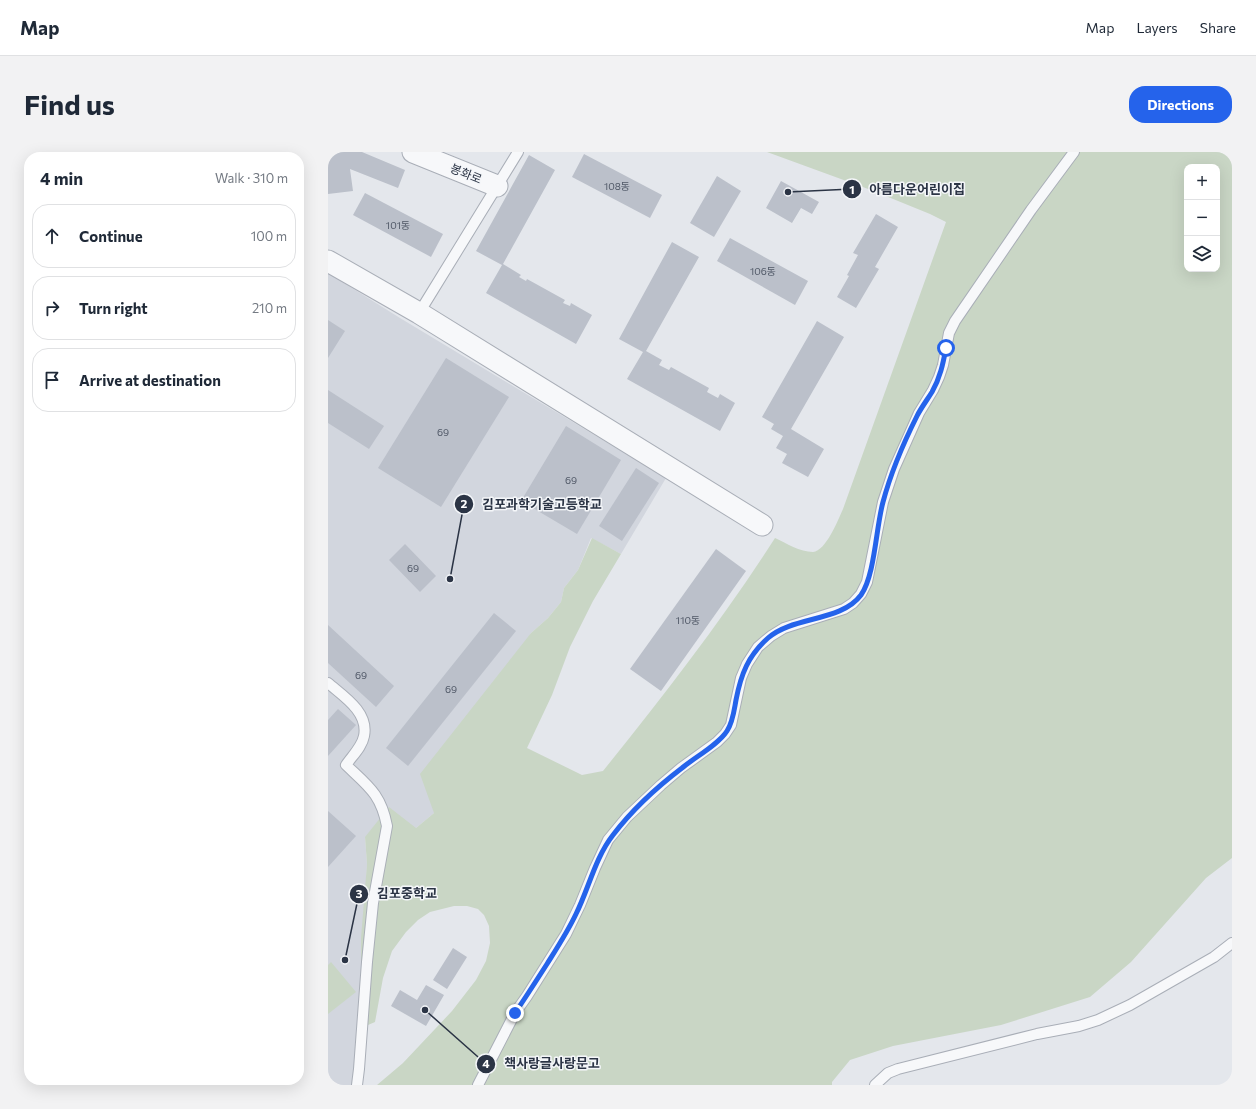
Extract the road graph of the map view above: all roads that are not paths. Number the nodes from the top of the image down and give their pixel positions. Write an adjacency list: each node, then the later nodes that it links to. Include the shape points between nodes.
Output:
1 (413, 152): 4 (street, 봉화로)
2 (518, 152): 4 (lane)
3 (1074, 152): 11 (lane, via 954,321 939,377 912,426 894,469 883,502 867,582 861,594 844,609 784,628 758,647 741,678 731,725 725,734 661,785 627,817 608,840 566,934 515,1013)
4 (497, 186): 6 (lane)
5 (328, 261): 6 (street)
6 (418, 313): 7 (street)
7 (762, 525)
8 (328, 683): 10 (lane, via 359,711 364,723 364,736 346,765 372,790 380,802 387,826 373,903)
9 (1232, 943): 12 (lane, via 1214,957 1130,1005 1098,1020 898,1068)
10 (357, 1085)
11 (478, 1085)
12 (875, 1085)

